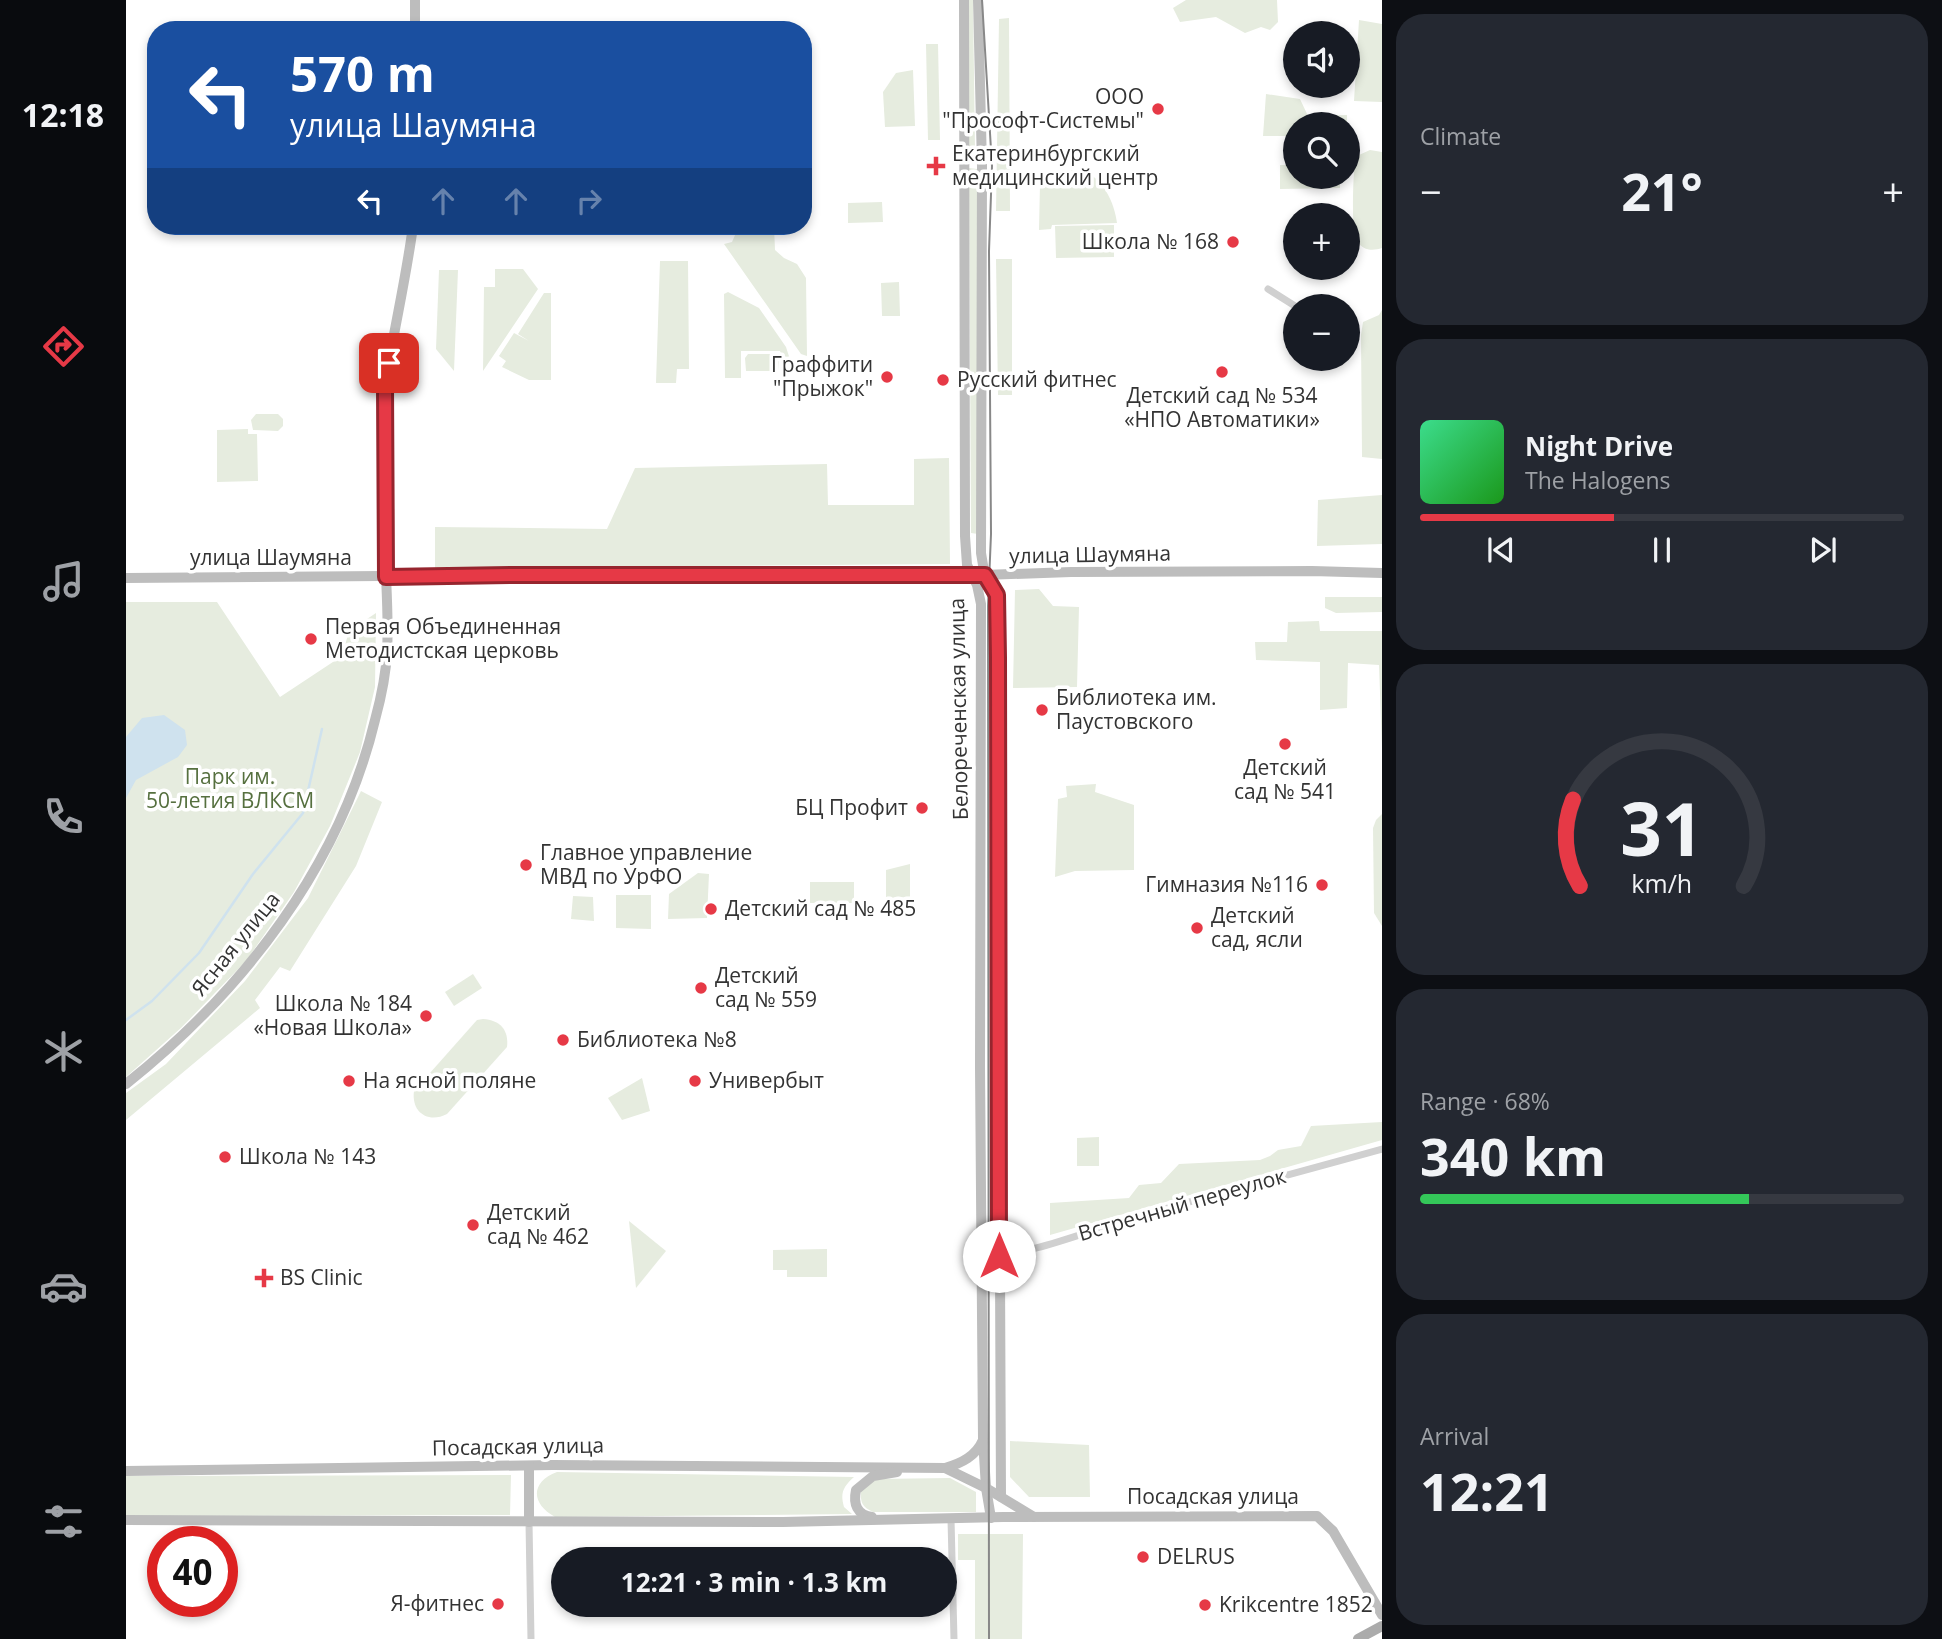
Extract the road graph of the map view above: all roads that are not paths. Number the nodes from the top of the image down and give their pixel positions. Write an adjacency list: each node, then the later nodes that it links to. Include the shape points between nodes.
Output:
1 (415, 0): 4 (street)
2 (964, 0): 9 (street, Белореченская улица, via 965,536)
3 (978, 0): 10 (street, Белореченская улица, via 981,553)
4 (415, 21)
5 (411, 235): 11 (street, Ясная улица, via 385,385)
6 (1268, 289): 7 (street)
7 (1283, 298)
8 (1382, 573): 10 (street, улица Шаумяна)
9 (971, 575): 10 (street, улица Шаумяна); 11 (street, улица Шаумяна); 16 (street, Белореченская улица, via 979,595 982,641)
10 (985, 575): 15 (street, Белореченская улица, via 997,595)
11 (386, 577): 12 (street, улица Шаумяна); 13 (street, Ясная улица, via 387,653 382,693 356,787 330,841 301,894 243,972 155,1062)
12 (126, 578)
13 (126, 1084)
14 (1382, 1149): 15 (street, Встречный переулок)
15 (999, 1256): 16 (street, Встречный переулок); 23 (street, Белореченская улица)
16 (982, 1257): 17 (street, Белореченская улица)
17 (983, 1439): 20 (street, via 971,1457); 22 (street)
18 (529, 1466): 19 (street, Посадская улица); 21 (street, Посадская улица); 29 (street)
19 (911, 1467): 20 (street, Посадская улица); 28 (street, Посадская улица, via 873,1476 855,1495 856,1507 863,1515)
20 (946, 1468): 22 (street, Посадская улица)
21 (126, 1471)
22 (986, 1488): 23 (street, Посадская улица); 25 (street)
23 (1001, 1497): 24 (street, Посадская улица); 25 (street)
24 (1034, 1517): 25 (street, Посадская улица); 30 (street, Посадская улица, via 1317,1516 1333,1531)
25 (991, 1518): 26 (street, Посадская улица)
26 (951, 1519): 28 (street, Посадская улица); 33 (street)
27 (126, 1520): 29 (street, Посадская улица)
28 (907, 1520): 29 (street, Посадская улица)
29 (529, 1522): 32 (street)
30 (1382, 1615)
31 (1382, 1626): 34 (main road)
32 (531, 1639)
33 (954, 1639)
34 (1358, 1639)

